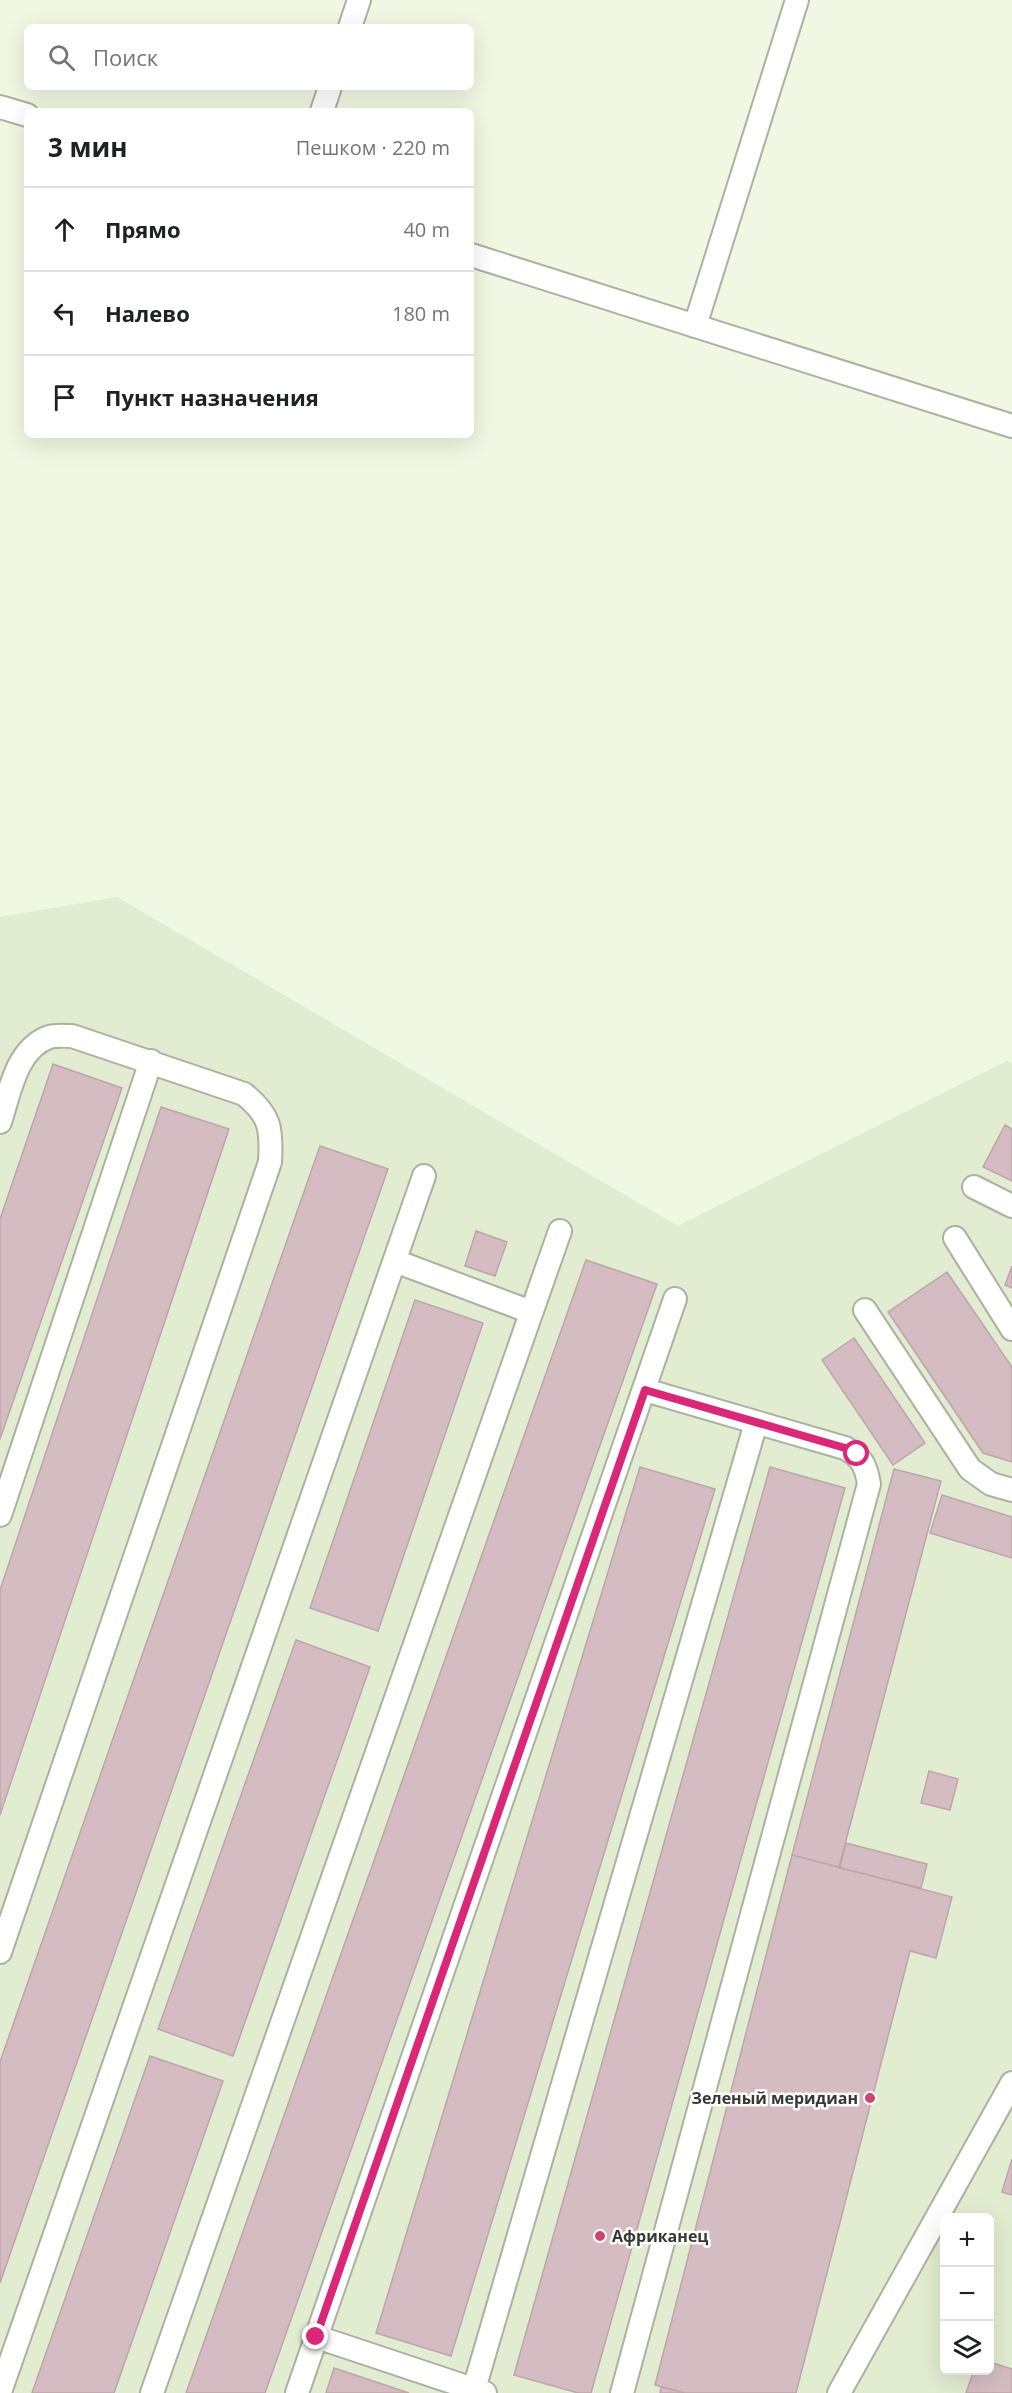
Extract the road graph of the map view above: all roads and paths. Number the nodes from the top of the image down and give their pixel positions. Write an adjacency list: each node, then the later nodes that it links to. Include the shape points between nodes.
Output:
1 (358, 0): 3 (lane)
2 (797, 0): 9 (lane)
3 (351, 24)
4 (329, 90): 6 (lane)
5 (0, 107): 7 (lane)
6 (323, 108)
7 (24, 114)
8 (474, 256): 9 (lane)
9 (694, 326): 10 (lane)
10 (1012, 426)
11 (151, 1061): 12 (lane, via 72,1036 51,1036 30,1047); 26 (lane); 27 (lane, via 244,1094 261,1108 271,1135 270,1162)
12 (0, 1122)
13 (424, 1176): 18 (lane)
14 (974, 1187): 15 (lane)
15 (1012, 1206)
16 (560, 1231): 21 (lane)
17 (955, 1238): 22 (lane)
18 (395, 1261): 21 (lane); 31 (lane)
19 (675, 1299): 23 (lane)
20 (865, 1310): 25 (lane, via 970,1469 991,1484)
21 (531, 1312): 32 (lane)
22 (1012, 1329)
23 (645, 1390): 24 (lane); 29 (lane)
24 (756, 1423): 30 (lane); 34 (lane, via 857,1454 866,1466 869,1484)
25 (1012, 1490)
26 (0, 1515)
27 (0, 1952)
28 (1012, 2083): 35 (lane)
29 (316, 2337): 30 (lane); 33 (lane)
30 (479, 2391)
31 (0, 2392)
32 (152, 2393)
33 (297, 2393)
34 (622, 2393)
35 (839, 2393)

